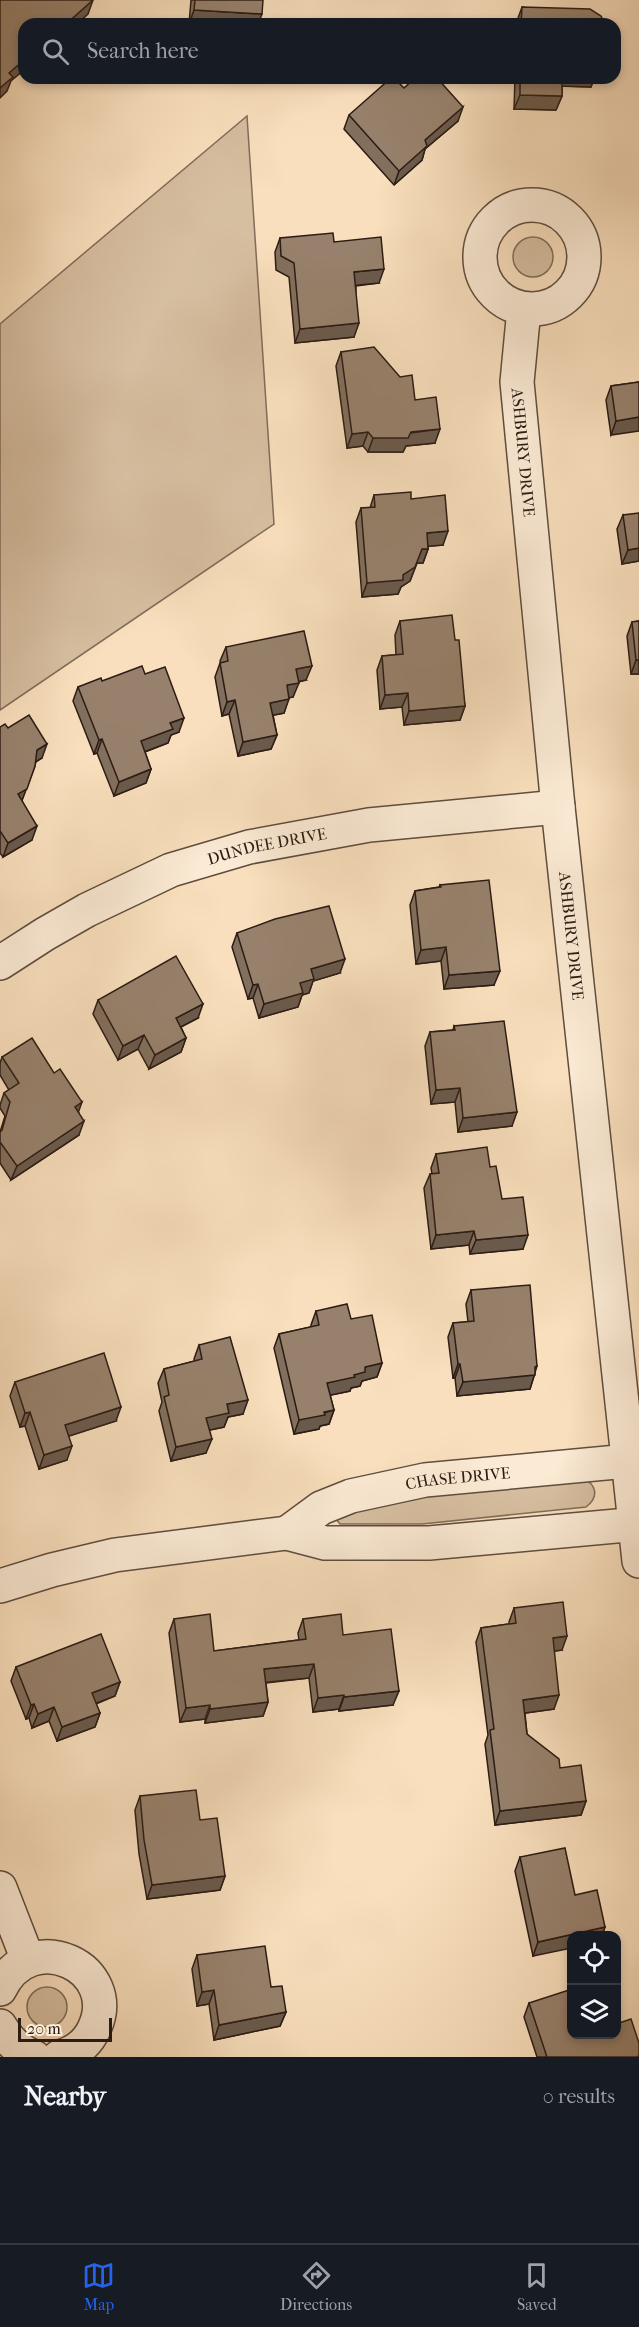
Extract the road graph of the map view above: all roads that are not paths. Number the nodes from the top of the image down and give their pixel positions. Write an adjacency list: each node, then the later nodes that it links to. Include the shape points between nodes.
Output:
1 (524, 309): 2 (street, ASHBURY DRIVE, via 517,382)
2 (558, 807): 3 (street, DUNDEE DRIVE, via 369,825 249,847 171,870 87,910); 4 (street, ASHBURY DRIVE)
3 (0, 963)
4 (634, 1461): 5 (street, ASHBURY DRIVE); 6 (street, CHASE DRIVE, via 425,1480 351,1496 321,1508)
5 (637, 1524): 6 (street, CHASE DRIVE, via 429,1543 325,1543); 7 (street, ASHBURY DRIVE)
6 (287, 1533): 8 (street, CHASE DRIVE, via 115,1556)
7 (639, 1561)
8 (0, 1586)
9 (0, 1888): 10 (street)
10 (28, 1960): 11 (street, via 11,1972); 14 (street, via 63,1958 78,1965 97,1991 98,2021 92,2034 82,2046)
11 (0, 1989)
12 (0, 2026): 13 (street, via 8,2040)
13 (34, 2057)
14 (59, 2057)

